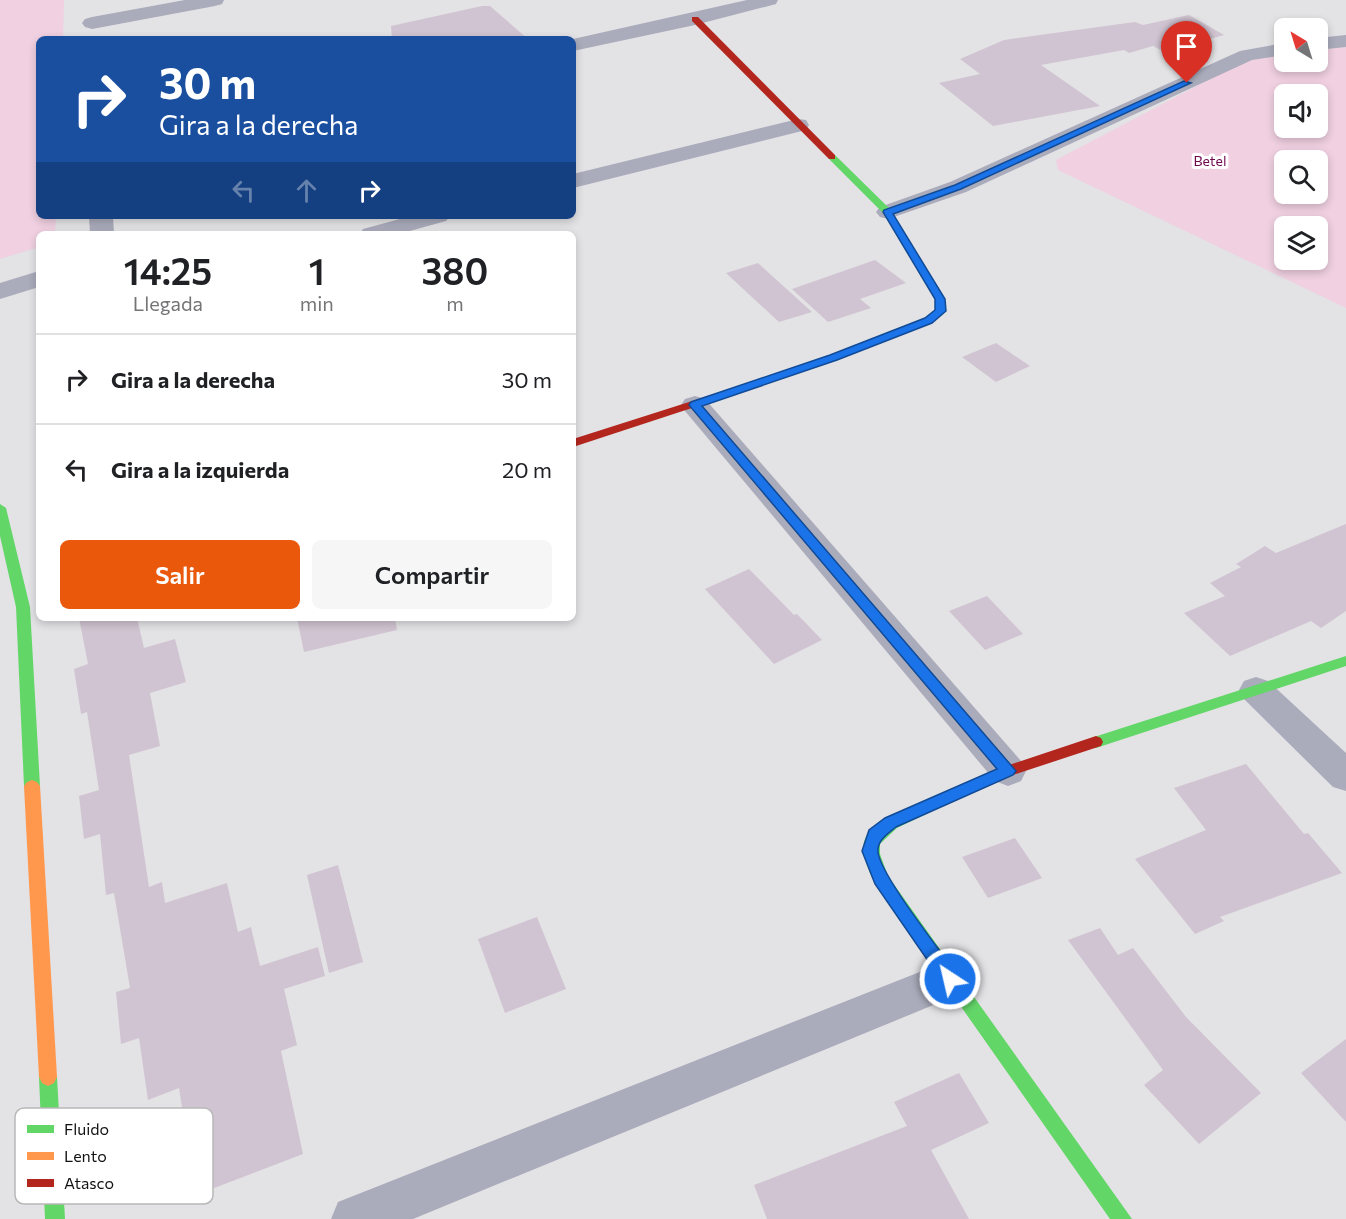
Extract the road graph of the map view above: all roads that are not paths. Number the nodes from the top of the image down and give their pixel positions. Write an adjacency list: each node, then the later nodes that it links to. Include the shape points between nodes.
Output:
1 (91, 0): 5 (street)
2 (215, 0): 5 (street)
3 (769, 0): 4 (street)
4 (695, 19): 8 (street); 10 (street)
5 (92, 31)
6 (1346, 41): 7 (street)
7 (1328, 43)
8 (576, 44)
9 (1274, 50): 12 (street, via 1247,55 958,187)
10 (798, 126): 11 (street); 12 (street)
11 (576, 180)
12 (888, 212): 17 (street, via 940,299 941,311 928,320 834,358)
13 (427, 219): 14 (street)
14 (383, 231)
15 (36, 280): 16 (street)
16 (0, 291)
17 (695, 405): 18 (street); 23 (street)
18 (576, 442)
19 (0, 508): 20 (street)
20 (31, 605): 26 (street)
21 (1346, 661): 22 (street)
22 (1256, 690): 23 (street); 24 (street)
23 (1008, 771): 25 (street, via 891,823 875,835 870,851 881,879)
24 (1346, 776)
25 (950, 979): 29 (street); 30 (street)
26 (51, 1108)
27 (54, 1204): 28 (street)
28 (55, 1219)
29 (356, 1219)
30 (1122, 1219)

